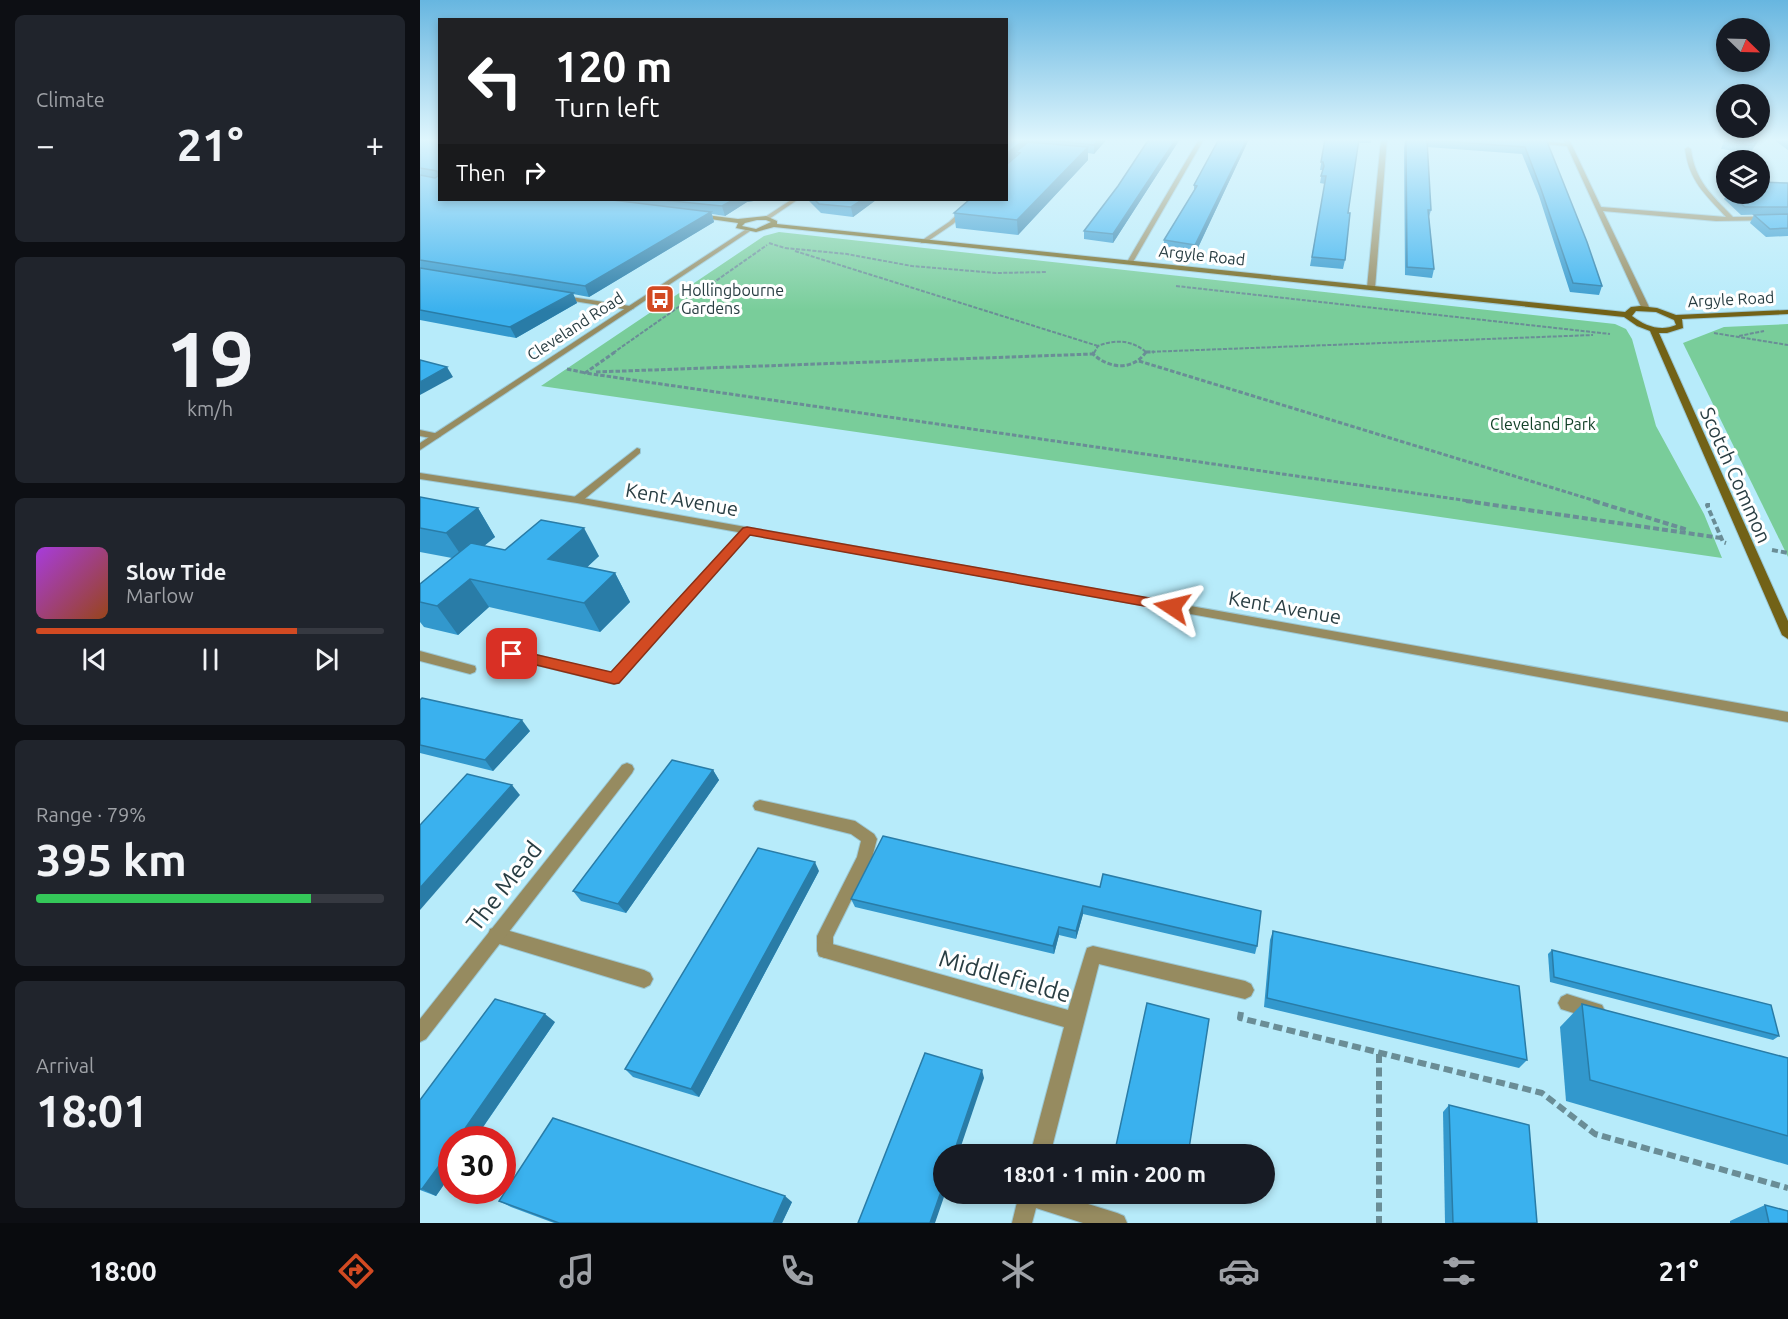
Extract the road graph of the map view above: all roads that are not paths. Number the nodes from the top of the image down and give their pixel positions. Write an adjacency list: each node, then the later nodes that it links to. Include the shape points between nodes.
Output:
1 (1169, 196): 16 (street)
2 (1379, 196): 17 (street)
3 (1593, 196): 7 (street)
4 (1710, 196): 11 (street)
5 (792, 201): 9 (street)
6 (975, 201): 15 (street)
7 (1599, 209): 11 (street); 20 (street)
8 (684, 214): 12 (main road)
9 (766, 218): 12 (main road); 13 (main road, via 776,222)
10 (1788, 218): 11 (street)
11 (1731, 219)
12 (742, 222): 14 (main road, via 738,227)
13 (773, 225): 14 (main road, Argyle Road); 15 (main road, Argyle Road)
14 (744, 233): 19 (street, Cleveland Road)
15 (923, 242): 16 (main road, Argyle Road)
16 (1130, 262): 17 (main road, Argyle Road)
17 (1371, 288): 22 (main road, Argyle Road)
18 (549, 294): 19 (street)
19 (630, 308): 26 (street, Cleveland Road)
20 (1646, 309): 22 (main road, via 1634,309); 23 (main road, Argyle Road)
21 (1788, 312): 23 (main road, Argyle Road)
22 (1628, 315): 24 (main road, via 1634,322)
23 (1676, 317): 24 (main road, via 1680,323 1676,328)
24 (1653, 329): 32 (main road, Scotch Common)
25 (420, 433): 26 (street)
26 (436, 436): 27 (street, Cleveland Road)
27 (420, 447)
28 (637, 450): 30 (street)
29 (420, 476): 30 (street, Kent Avenue)
30 (578, 500): 31 (street, Kent Avenue)
31 (747, 531): 33 (street, via 614,679); 36 (street, Kent Avenue)
32 (1788, 635)
33 (512, 654)
34 (420, 656): 35 (street)
35 (470, 669)
36 (1788, 717)
37 (627, 769): 39 (street, The Mead)
38 (760, 806): 44 (street, Middlefielde, via 855,828 868,839 864,858 825,936 825,950)
39 (496, 935): 40 (street); 45 (street, The Mead)
40 (644, 979)
41 (1245, 990): 44 (street, via 1093,954)
42 (1567, 1003): 43 (street)
43 (1611, 1015)
44 (1074, 1022): 46 (street, Middlefielde)
45 (420, 1033)
46 (1043, 1144)
47 (1027, 1204): 49 (street)
48 (1057, 1204): 50 (street)
49 (1022, 1223)
50 (1117, 1223)

